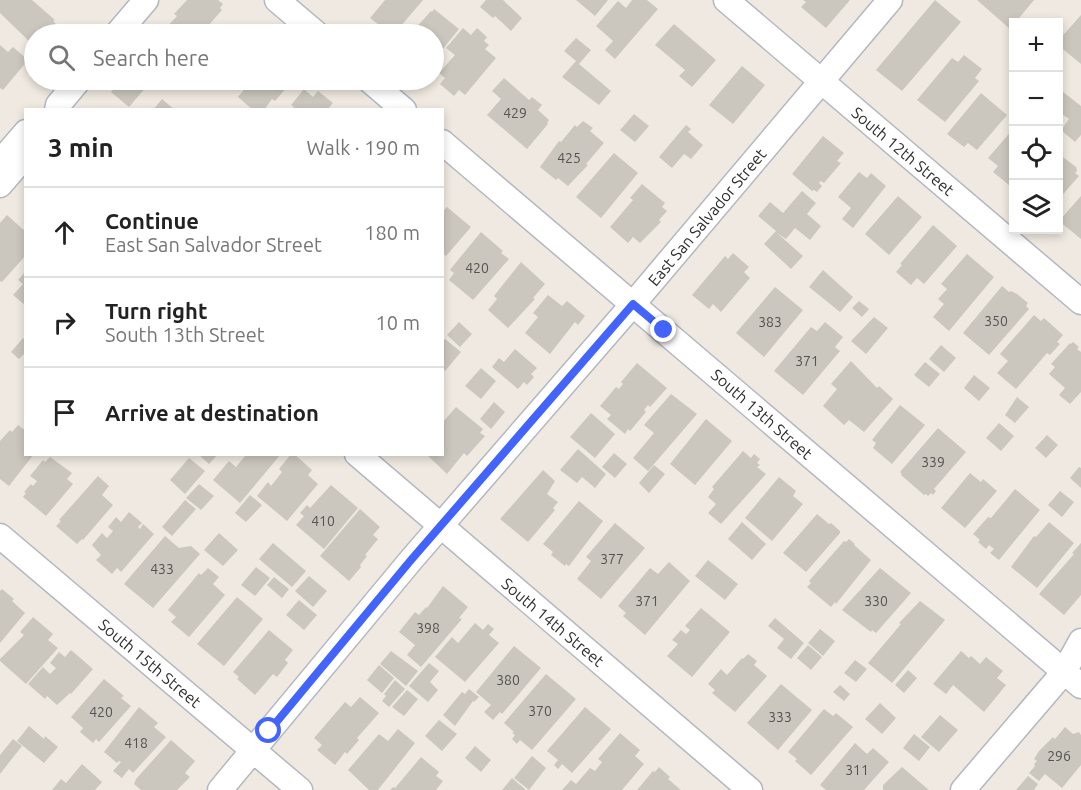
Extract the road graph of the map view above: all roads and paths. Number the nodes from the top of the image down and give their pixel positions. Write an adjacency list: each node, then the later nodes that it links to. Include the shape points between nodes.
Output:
1 (146, 0): 5 (street)
2 (277, 0): 6 (street)
3 (726, 0): 7 (street, South 12th Street)
4 (890, 0): 7 (street, East San Salvador Street)
5 (126, 24)
6 (305, 24)
7 (822, 82): 16 (street, South 12th Street); 17 (street, East San Salvador Street)
8 (70, 90): 10 (street)
9 (381, 90): 11 (street)
10 (54, 108)
11 (402, 108)
12 (24, 136): 14 (street)
13 (444, 144): 17 (street, South 13th Street)
14 (13, 157): 15 (street)
15 (0, 185)
16 (1081, 302)
17 (633, 304): 19 (street, East San Salvador Street); 22 (street, South 13th Street)
18 (359, 456): 19 (street, South 14th Street)
19 (441, 527): 23 (street, East San Salvador Street); 26 (street, South 14th Street)
20 (0, 536): 23 (street, South 15th Street)
21 (1081, 641): 22 (street)
22 (1075, 673): 27 (street)
23 (253, 750): 24 (street, East San Salvador Street); 25 (street, South 15th Street)
24 (220, 790)
25 (300, 790)
26 (750, 790)
27 (963, 790)

